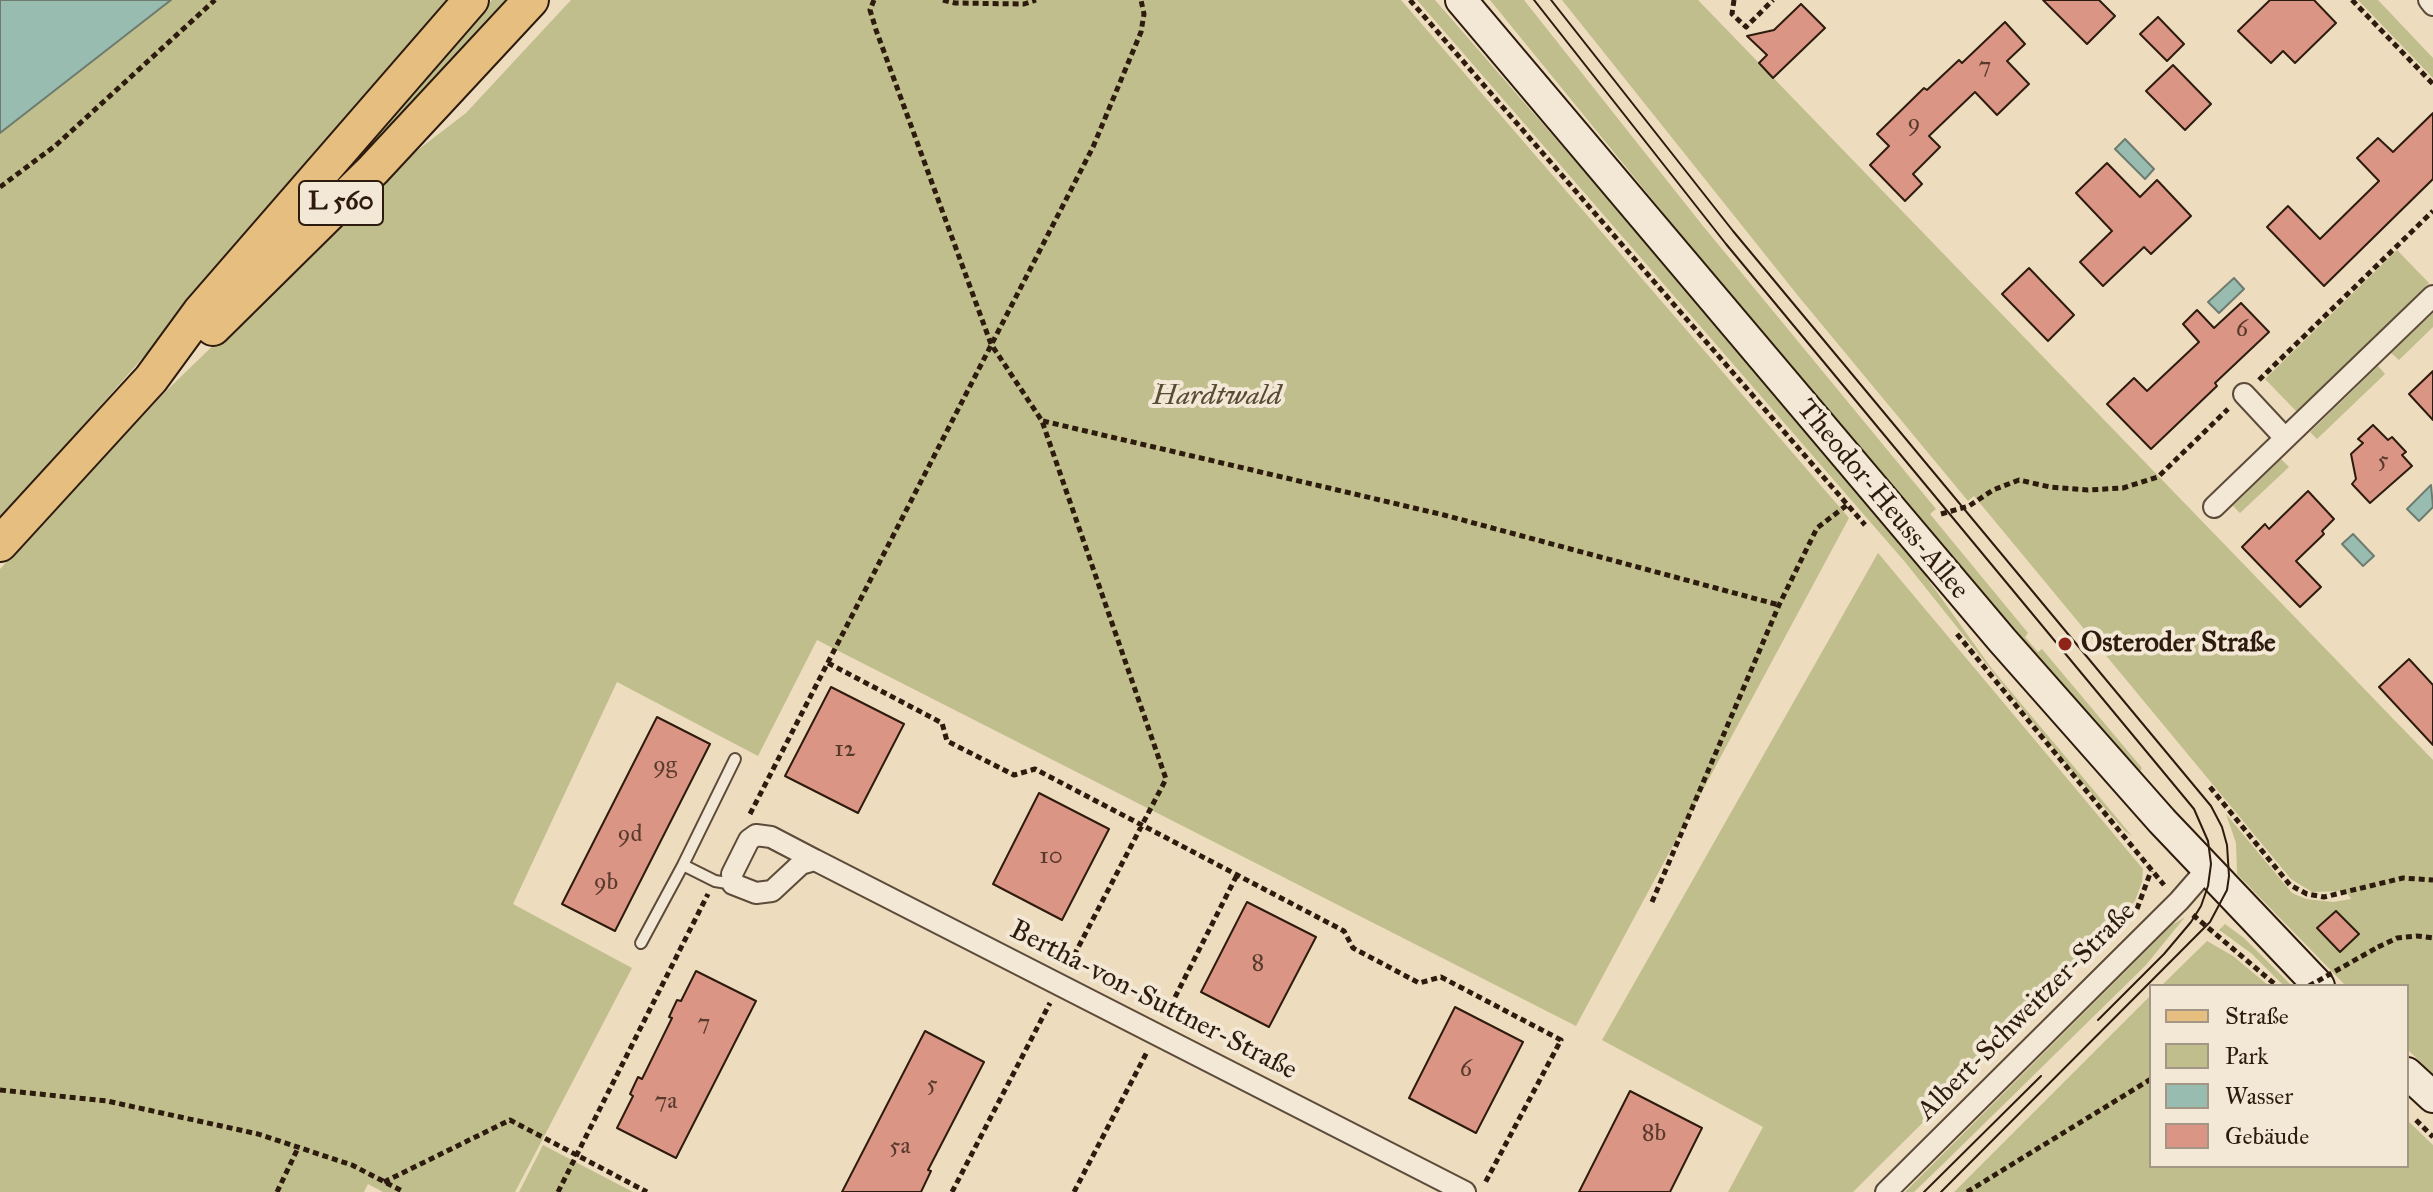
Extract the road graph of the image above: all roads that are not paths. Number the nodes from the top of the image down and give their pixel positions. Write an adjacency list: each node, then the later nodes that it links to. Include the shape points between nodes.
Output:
1 (471, 0): 7 (main road, L 560, via 200,312)
2 (531, 0): 7 (main road, L 560, via 309,234 215,327)
3 (1461, 0): 15 (main road, Theodor-Heuss-Allee, via 2002,640)
4 (2429, 0): 5 (street)
5 (2433, 5)
6 (2433, 296): 9 (street)
7 (151, 379): 11 (main road, L 560)
8 (2244, 394): 9 (street)
9 (2285, 438): 10 (street)
10 (2214, 507)
11 (0, 544)
12 (735, 759): 14 (lane)
13 (815, 860): 16 (street, via 801,864 772,891 756,893); 16 (street, Bertha-von-Suttner-Straße, via 771,837 756,835); 21 (street, Bertha-von-Suttner-Straße)
14 (683, 865): 16 (lane); 17 (lane)
15 (2207, 869): 18 (main road, Theodor-Heuss-Allee); 22 (street, Albert-Schweitzer-Straße)
16 (724, 882)
17 (641, 943)
18 (2317, 984)
19 (2409, 1075): 20 (main road)
20 (2433, 1097)
21 (1465, 1192)
22 (1886, 1192)

